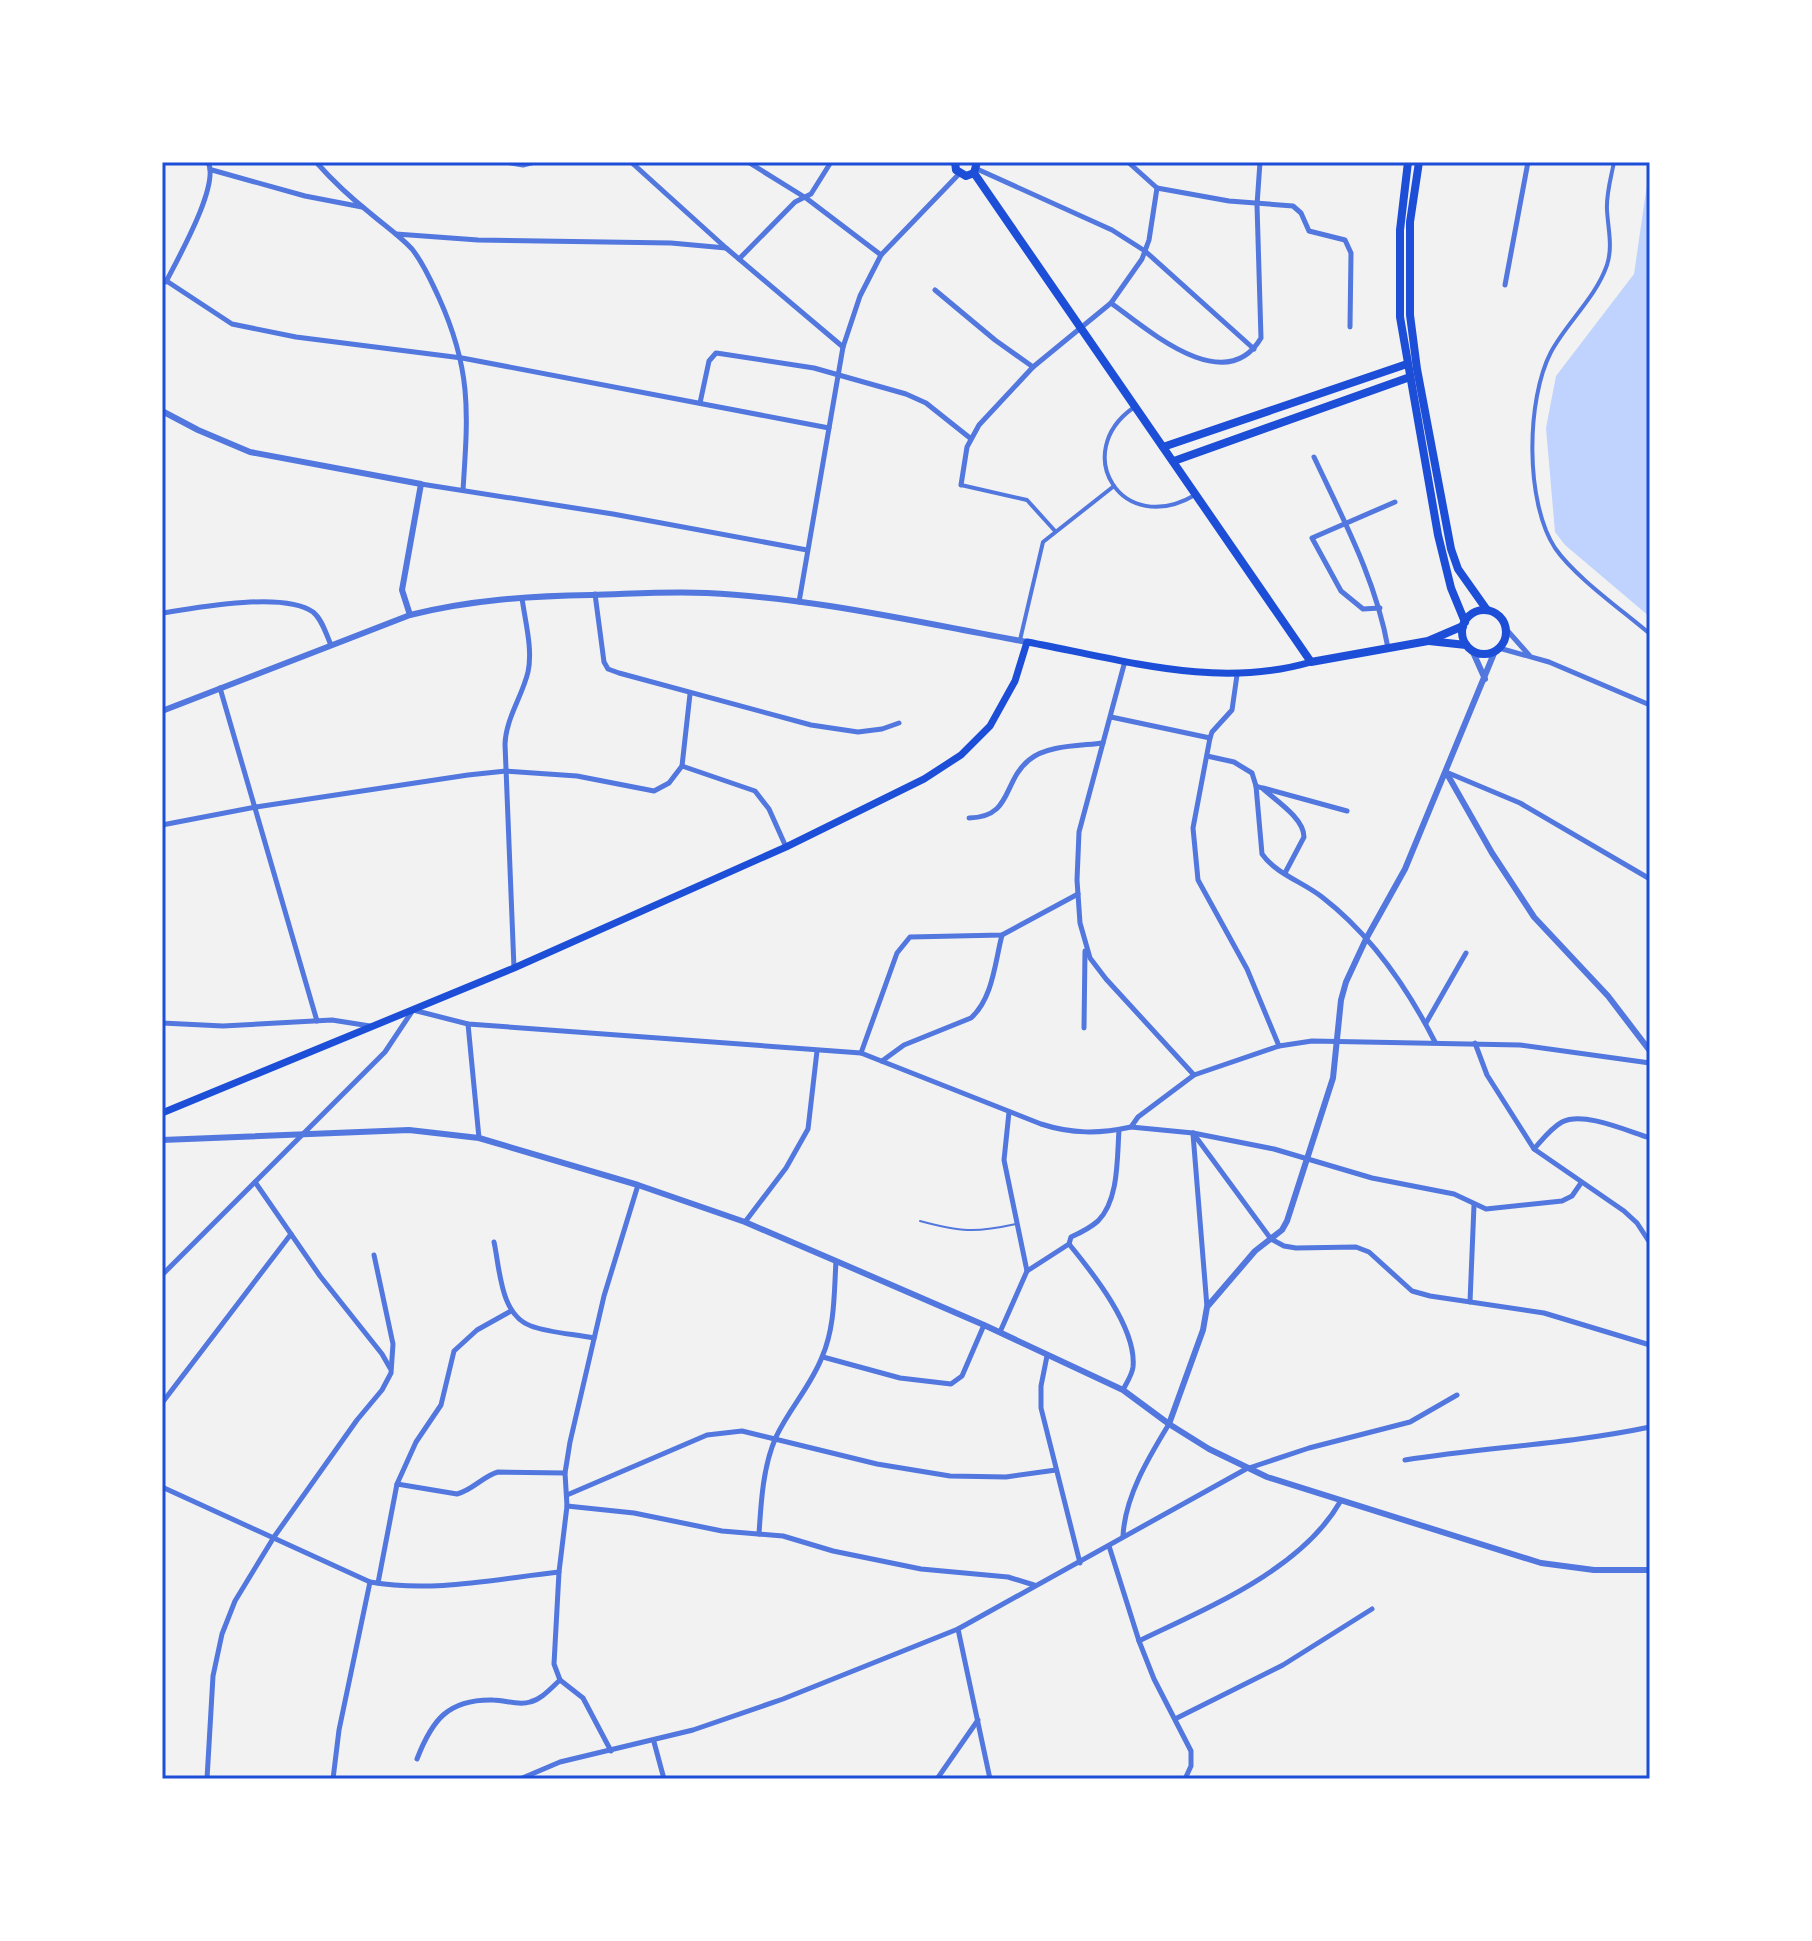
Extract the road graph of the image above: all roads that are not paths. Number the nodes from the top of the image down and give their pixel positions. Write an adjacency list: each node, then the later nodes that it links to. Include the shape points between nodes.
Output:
1 (208, 162): 16 (street)
2 (316, 162): 21 (street)
3 (506, 162): 4 (street)
4 (535, 162)
5 (631, 162): 23 (street)
6 (748, 162): 19 (street)
7 (831, 162): 19 (street)
8 (955, 162): 17 (main road)
9 (1128, 162): 18 (street)
10 (1260, 162): 20 (street)
11 (1408, 162): 36 (main road, via 1399,255 1400,317)
12 (1419, 162): 36 (main road, via 1409,256)
13 (1528, 162): 28 (street)
14 (1614, 162): 66 (street, via 1607,196 1608,259 1545,366 1531,437 1551,542 1572,567)
15 (976, 168): 17 (main road, via 966,176); 24 (street, via 1112,230); 31 (main road)
16 (212, 170): 21 (street); 27 (street, via 208,192)
17 (959, 174): 25 (street)
18 (1157, 188): 20 (street); 24 (street)
19 (806, 198): 25 (street); 26 (street, via 795,202)
20 (1257, 205): 32 (street, via 1293,206 1309,231 1349,245); 34 (street, via 1261,338)
21 (363, 208): 22 (street)
22 (395, 234): 23 (street); 35 (street, via 425,267)
23 (726, 248): 26 (street)
24 (1145, 251): 30 (street); 34 (street)
25 (881, 255): 33 (street, via 866,280)
26 (739, 259): 33 (street)
27 (164, 280): 35 (street, via 232,324)
28 (1505, 285)
29 (935, 290): 37 (street)
30 (1111, 303): 31 (street); 34 (street, via 1190,356 1238,360)
31 (1082, 327): 37 (street); 41 (main road)
32 (1350, 327)
33 (843, 347): 38 (street)
34 (1254, 349)
35 (462, 358): 40 (street); 51 (street, via 468,416)
36 (1413, 365): 39 (main road); 45 (main road); 61 (main road, via 1451,549 1458,569)
37 (1033, 367): 44 (street)
38 (838, 375): 40 (street, via 716,353 709,361); 43 (street); 44 (street, via 914,397)
39 (1409, 378): 47 (main road); 64 (main road, via 1444,563)
40 (700, 403): 43 (street)
41 (1134, 407): 45 (main road); 50 (street, via 1121,416 1106,442 1107,472)
42 (162, 411): 48 (street, via 250,452)
43 (829, 428): 56 (street)
44 (970, 438): 49 (street)
45 (1163, 447): 47 (main road)
46 (1314, 457): 54 (street)
47 (1174, 461): 52 (main road)
48 (421, 484): 51 (street); 63 (street, via 402,590)
49 (961, 485): 55 (street, via 1027,500)
50 (1114, 486): 52 (street, via 1137,505 1152,508 1167,508); 55 (street)
51 (463, 491): 56 (street)
52 (1195, 495): 75 (main road)
53 (1395, 502): 54 (street)
54 (1345, 523): 60 (street); 60 (street, via 1312,538 1344,596 1363,609)
55 (1055, 532): 67 (street, via 1043,542)
56 (807, 550): 59 (street)
57 (595, 594): 58 (street); 59 (street, via 707,593); 79 (street, via 608,669)
58 (521, 596): 63 (street); 88 (street, via 530,661 505,731)
59 (799, 602): 67 (street)
60 (1380, 608): 70 (street)
61 (1487, 610): 64 (main road, via 1477,611); 65 (main road, via 1498,615)
62 (162, 613): 69 (street, via 220,604 300,606 316,614)
63 (410, 615): 69 (street)
64 (1464, 624): 68 (main road); 71 (main road, via 1463,639)
65 (1506, 629): 72 (main road); 73 (street)
66 (1650, 634)
67 (1023, 641): 74 (main road); 95 (main road, via 1015,681 1003,705 969,748 924,779)
68 (1428, 641): 70 (main road); 71 (main road)
69 (331, 645): 78 (street)
70 (1388, 648): 75 (main road)
71 (1469, 648): 72 (main road, via 1479,653); 77 (street)
72 (1497, 650): 73 (street); 77 (street)
73 (1530, 655): 80 (street)
74 (1125, 660): 76 (main road, via 1198,674); 82 (street)
75 (1311, 662): 76 (main road)
76 (1237, 675): 84 (street, via 1232,710)
77 (1485, 679): 89 (street)
78 (220, 688): 81 (street); 91 (street)
79 (690, 694): 83 (street, via 858,732); 87 (street)
80 (1650, 705)
81 (162, 711)
82 (1111, 717): 84 (street); 85 (street)
83 (899, 723)
84 (1210, 738): 86 (street)
85 (1103, 743): 93 (street, via 1038,755 1017,773 995,812); 98 (street, via 1079,832)
86 (1207, 756): 90 (street, via 1245,767); 114 (street, via 1193,828 1198,880 1247,969)
87 (682, 766): 88 (street, via 669,783 654,791 577,776); 95 (street, via 755,791)
88 (506, 771): 91 (street); 103 (street)
89 (1446, 772): 97 (street, via 1520,803); 100 (street, via 1405,869); 116 (street, via 1534,917 1608,996)
90 (1259, 787): 92 (street); 96 (street, via 1262,854); 96 (street, via 1304,831)
91 (256, 807): 94 (street); 105 (street)
92 (1347, 811)
93 (969, 818)
94 (162, 825)
95 (786, 847): 103 (main road)
96 (1285, 873): 100 (street, via 1320,895)
97 (1650, 879)
98 (1078, 894): 99 (street); 101 (street)
99 (1002, 935): 117 (street, via 910,937 897,953); 118 (street, via 979,1011 904,1045)
100 (1366, 939): 107 (street); 111 (street, via 1346,982)
101 (1085, 946): 110 (street); 120 (street, via 1106,979)
102 (1466, 953): 107 (street)
103 (514, 968): 104 (main road)
104 (413, 1010): 108 (street); 109 (main road); 126 (street, via 385,1052)
105 (317, 1021): 106 (street); 109 (street)
106 (162, 1023)
107 (1426, 1023): 112 (street)
108 (468, 1024): 115 (street); 127 (street)
109 (371, 1026): 122 (main road)
110 (1084, 1028)
111 (1339, 1041): 112 (street); 114 (street); 131 (street)
112 (1435, 1042): 113 (street)
113 (1475, 1043): 119 (street, via 1556,1048); 130 (street, via 1487,1075)
114 (1279, 1046): 120 (street)
115 (817, 1051): 117 (street); 137 (street, via 808,1129)
116 (1650, 1051)
117 (861, 1053): 118 (street)
118 (882, 1061): 121 (street)
119 (1650, 1063)
120 (1194, 1075): 123 (street)
121 (1009, 1112): 124 (street, via 1066,1132); 138 (street, via 1004,1160)
122 (162, 1113)
123 (1131, 1127): 124 (street); 125 (street)
124 (1119, 1130): 143 (street, via 1109,1205)
125 (1193, 1133): 131 (street); 140 (street); 149 (street)
126 (303, 1134): 127 (street, via 409,1130); 129 (street); 132 (street)
127 (479, 1138): 134 (street)
128 (1650, 1138): 130 (street, via 1592,1120 1570,1119)
129 (162, 1140)
130 (1534, 1149): 133 (street)
131 (1307, 1159): 135 (street, via 1454,1194); 140 (street, via 1287,1221)
132 (255, 1182): 139 (street); 147 (street)
133 (1581, 1183): 135 (street, via 1562,1201 1493,1210); 142 (street, via 1624,1211)
134 (638, 1185): 137 (street); 153 (street)
135 (1474, 1205): 148 (street)
136 (920, 1221): 138 (lane, via 974,1232)
137 (745, 1222): 145 (street)
138 (1018, 1223): 146 (street)
139 (291, 1234): 157 (street); 160 (street)
140 (1271, 1239): 148 (street, via 1296,1248 1356,1247 1369,1252 1412,1291); 149 (street)
141 (494, 1242): 150 (street)
142 (1650, 1243)
143 (1069, 1244): 146 (street); 158 (street, via 1119,1314 1134,1361)
144 (374, 1255): 157 (street, via 393,1344)
145 (836, 1261): 151 (street); 156 (street, via 832,1326)
146 (1027, 1271): 152 (street)
147 (162, 1275)
148 (1470, 1302): 154 (street, via 1544,1313)
149 (1207, 1307): 161 (street)
150 (511, 1311): 153 (street, via 530,1326); 168 (street, via 454,1351 441,1405)
151 (984, 1325): 152 (street); 156 (street, via 962,1376 951,1384 900,1378)
152 (1000, 1332): 155 (street)
153 (594, 1338): 167 (street)
154 (1650, 1345)
155 (1047, 1356): 158 (street); 166 (street, via 1041,1408)
156 (823, 1357): 163 (street)
157 (391, 1373): 174 (street)
158 (1123, 1390): 161 (street)
159 (1457, 1395): 165 (street, via 1410,1422)
160 (162, 1403)
161 (1169, 1424): 165 (street); 175 (street, via 1139,1480)
162 (1650, 1427): 164 (street)
163 (776, 1438): 166 (street, via 950,1476 1006,1477); 170 (street, via 742,1431 707,1435); 173 (street, via 764,1482)
164 (1405, 1460)
165 (1246, 1469): 171 (street); 175 (street)
166 (1056, 1470): 177 (street)
167 (565, 1473): 168 (street, via 498,1472 457,1494); 170 (street)
168 (397, 1484): 181 (street)
169 (162, 1487): 174 (street)
170 (567, 1495): 172 (street)
171 (1340, 1502): 178 (street, via 1541,1563); 185 (street, via 1320,1531 1290,1557 1242,1589)
172 (567, 1506): 173 (street); 179 (street)
173 (759, 1534): 182 (street, via 921,1569 1008,1577)
174 (274, 1537): 180 (street); 192 (street, via 235,1601 222,1634 213,1676)
175 (1123, 1537): 176 (street)
176 (1109, 1546): 177 (street); 185 (street)
177 (1080, 1563): 182 (street)
178 (1650, 1570)
179 (559, 1572): 181 (street, via 444,1586); 186 (street, via 554,1664)
180 (370, 1582): 181 (street); 193 (street)
181 (378, 1583)
182 (1035, 1585): 184 (street)
183 (1372, 1609): 187 (street, via 1283,1665)
184 (958, 1629): 188 (street); 189 (street, via 783,1699)
185 (1139, 1641): 187 (street)
186 (560, 1680): 190 (street, via 583,1698); 191 (street, via 532,1702 458,1704 434,1723)
187 (1177, 1718): 198 (street, via 1191,1751)
188 (978, 1719): 196 (street); 197 (street)
189 (654, 1742): 190 (street); 195 (street)
190 (611, 1751): 194 (street, via 547,1766)
191 (417, 1759)
192 (207, 1779)
193 (333, 1779)
194 (520, 1779)
195 (664, 1779)
196 (937, 1779)
197 (990, 1779)
198 (1185, 1779)

